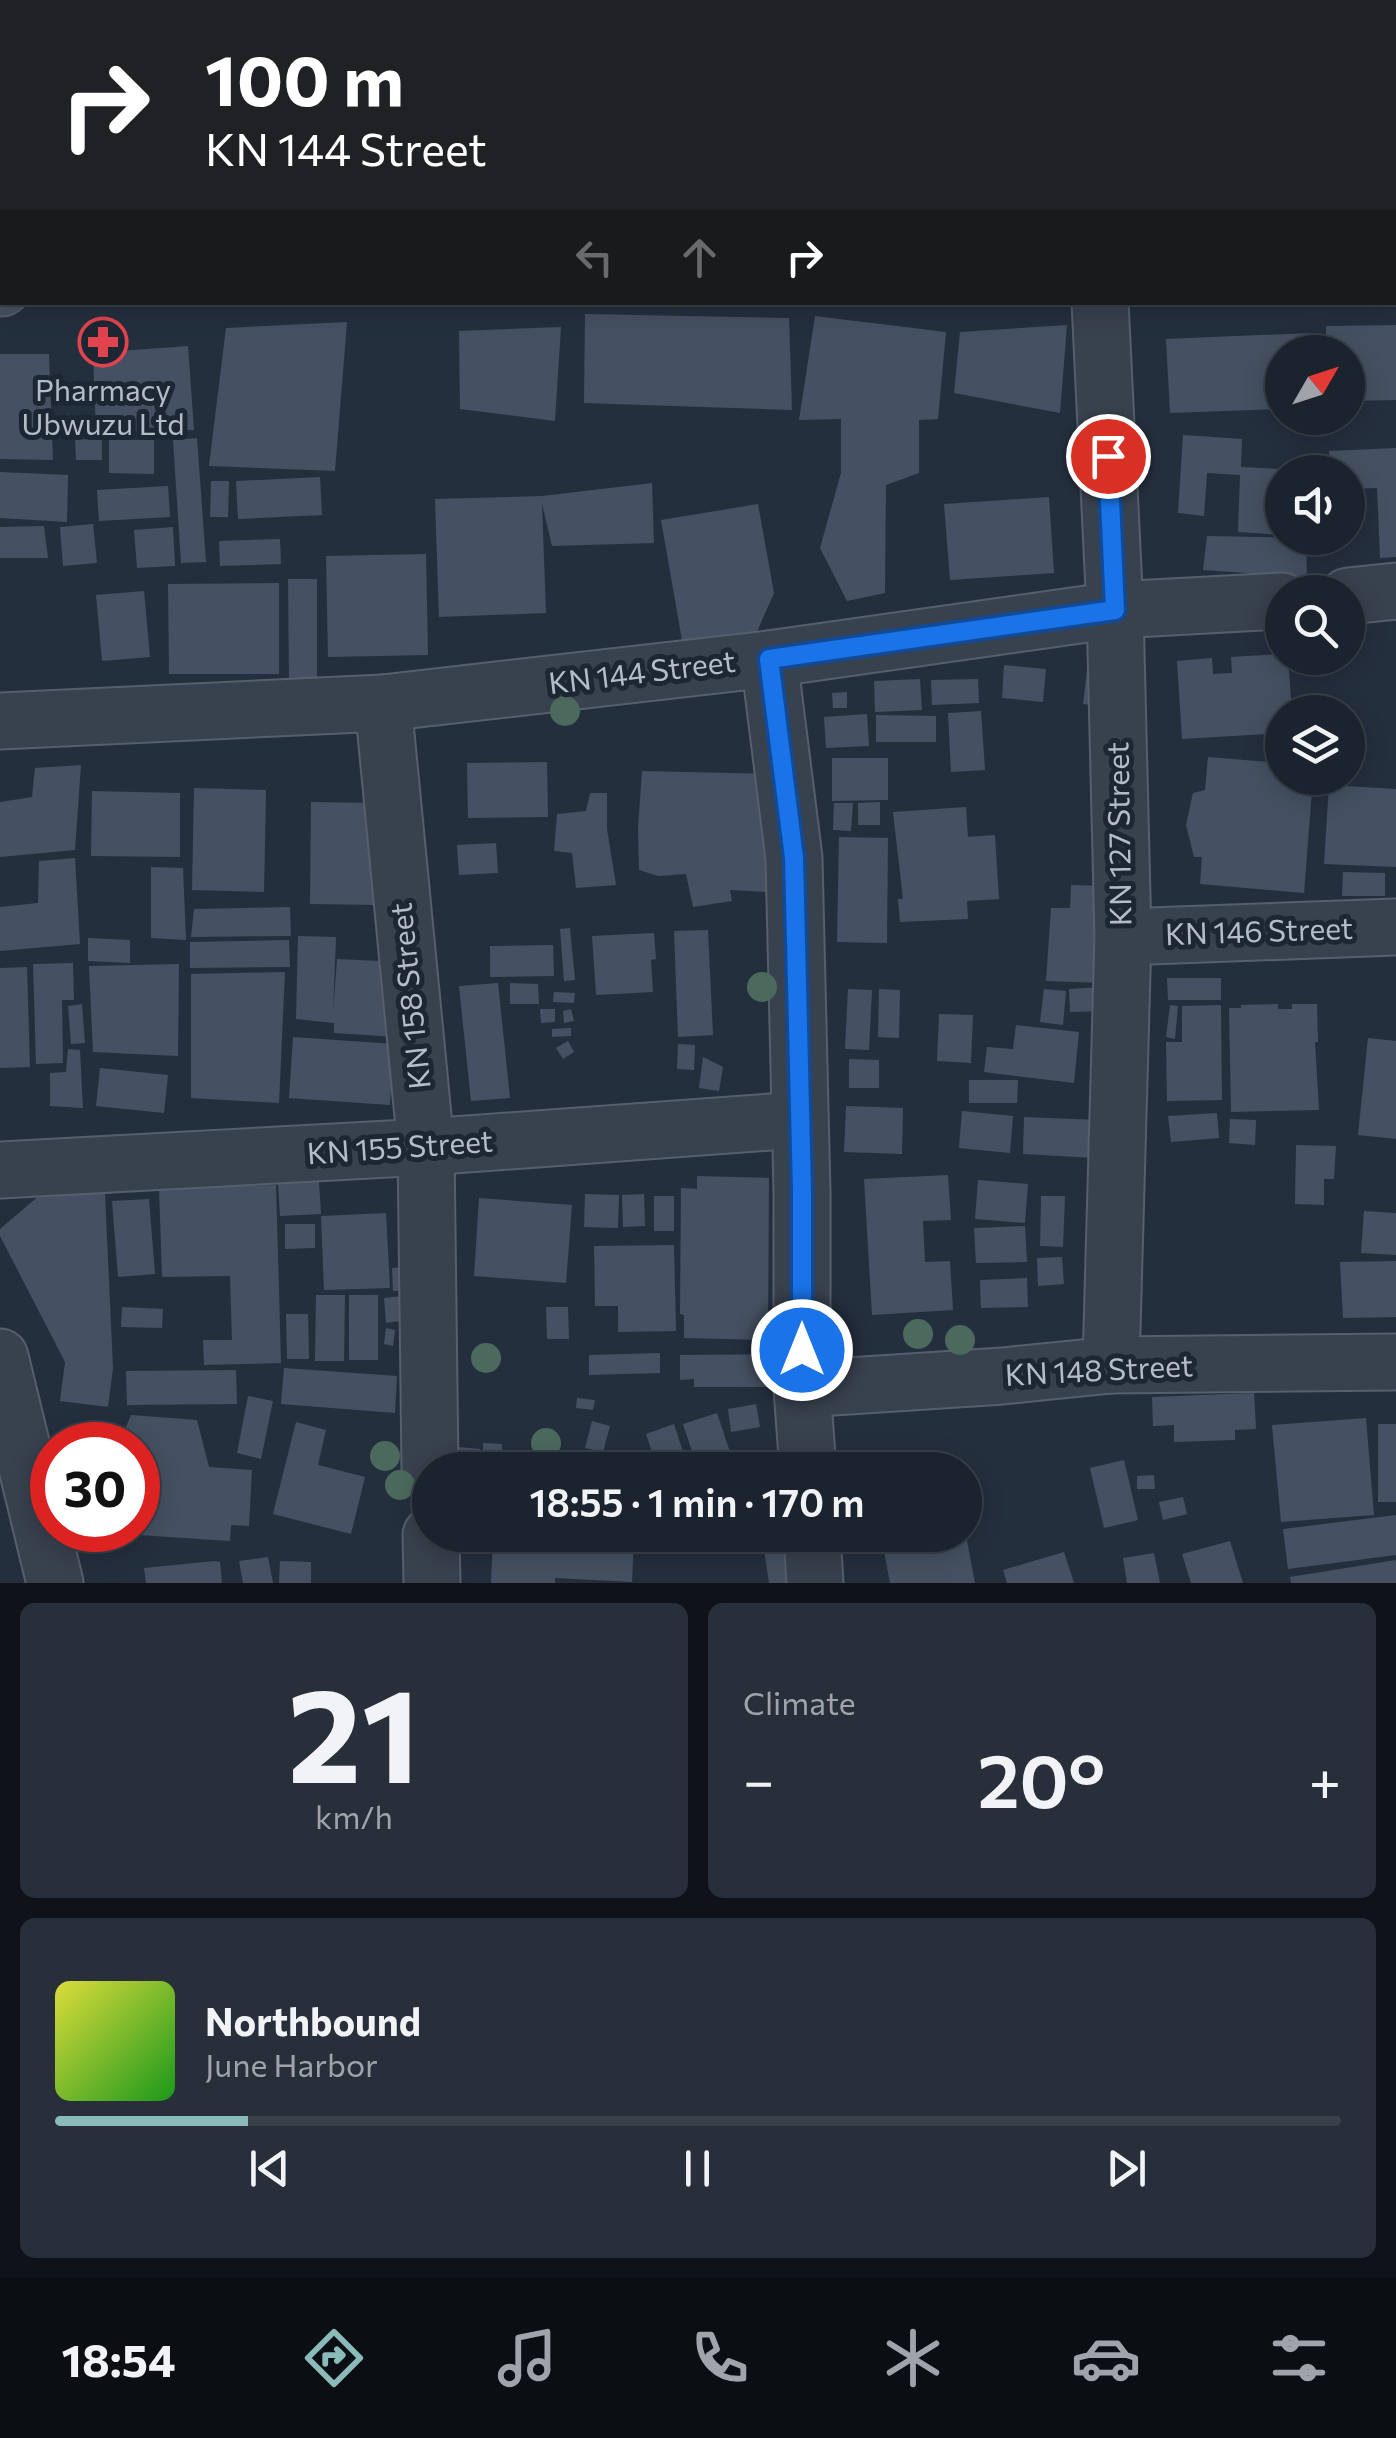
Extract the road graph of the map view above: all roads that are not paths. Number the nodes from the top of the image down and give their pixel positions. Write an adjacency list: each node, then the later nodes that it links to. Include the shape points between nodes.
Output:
1 (1100, 305): 5 (street, KN 127 Street)
2 (1396, 591): 3 (street)
3 (1365, 594)
4 (1265, 602): 5 (street, KN 144 Street)
5 (1115, 610): 6 (street, KN 144 Street); 10 (street, KN 127 Street)
6 (769, 659): 7 (street, KN 144 Street); 11 (street, via 794,858)
7 (383, 703): 8 (street, KN 144 Street); 12 (street, KN 158 Street)
8 (0, 721)
9 (1396, 927): 10 (street, KN 146 Street)
10 (1123, 938): 16 (street, KN 127 Street)
11 (799, 1120): 12 (street, KN 155 Street); 17 (street)
12 (426, 1147): 13 (street, KN 155 Street); 18 (street, KN 158 Street)
13 (0, 1170)
14 (0, 1357): 22 (street)
15 (1396, 1362): 16 (street, KN 148 Street)
16 (1111, 1365): 17 (street, KN 148 Street)
17 (802, 1389): 19 (street)
18 (430, 1452)
19 (807, 1452)
20 (431, 1552): 23 (street)
21 (813, 1552): 24 (street)
22 (55, 1583)
23 (432, 1583)
24 (816, 1583)

